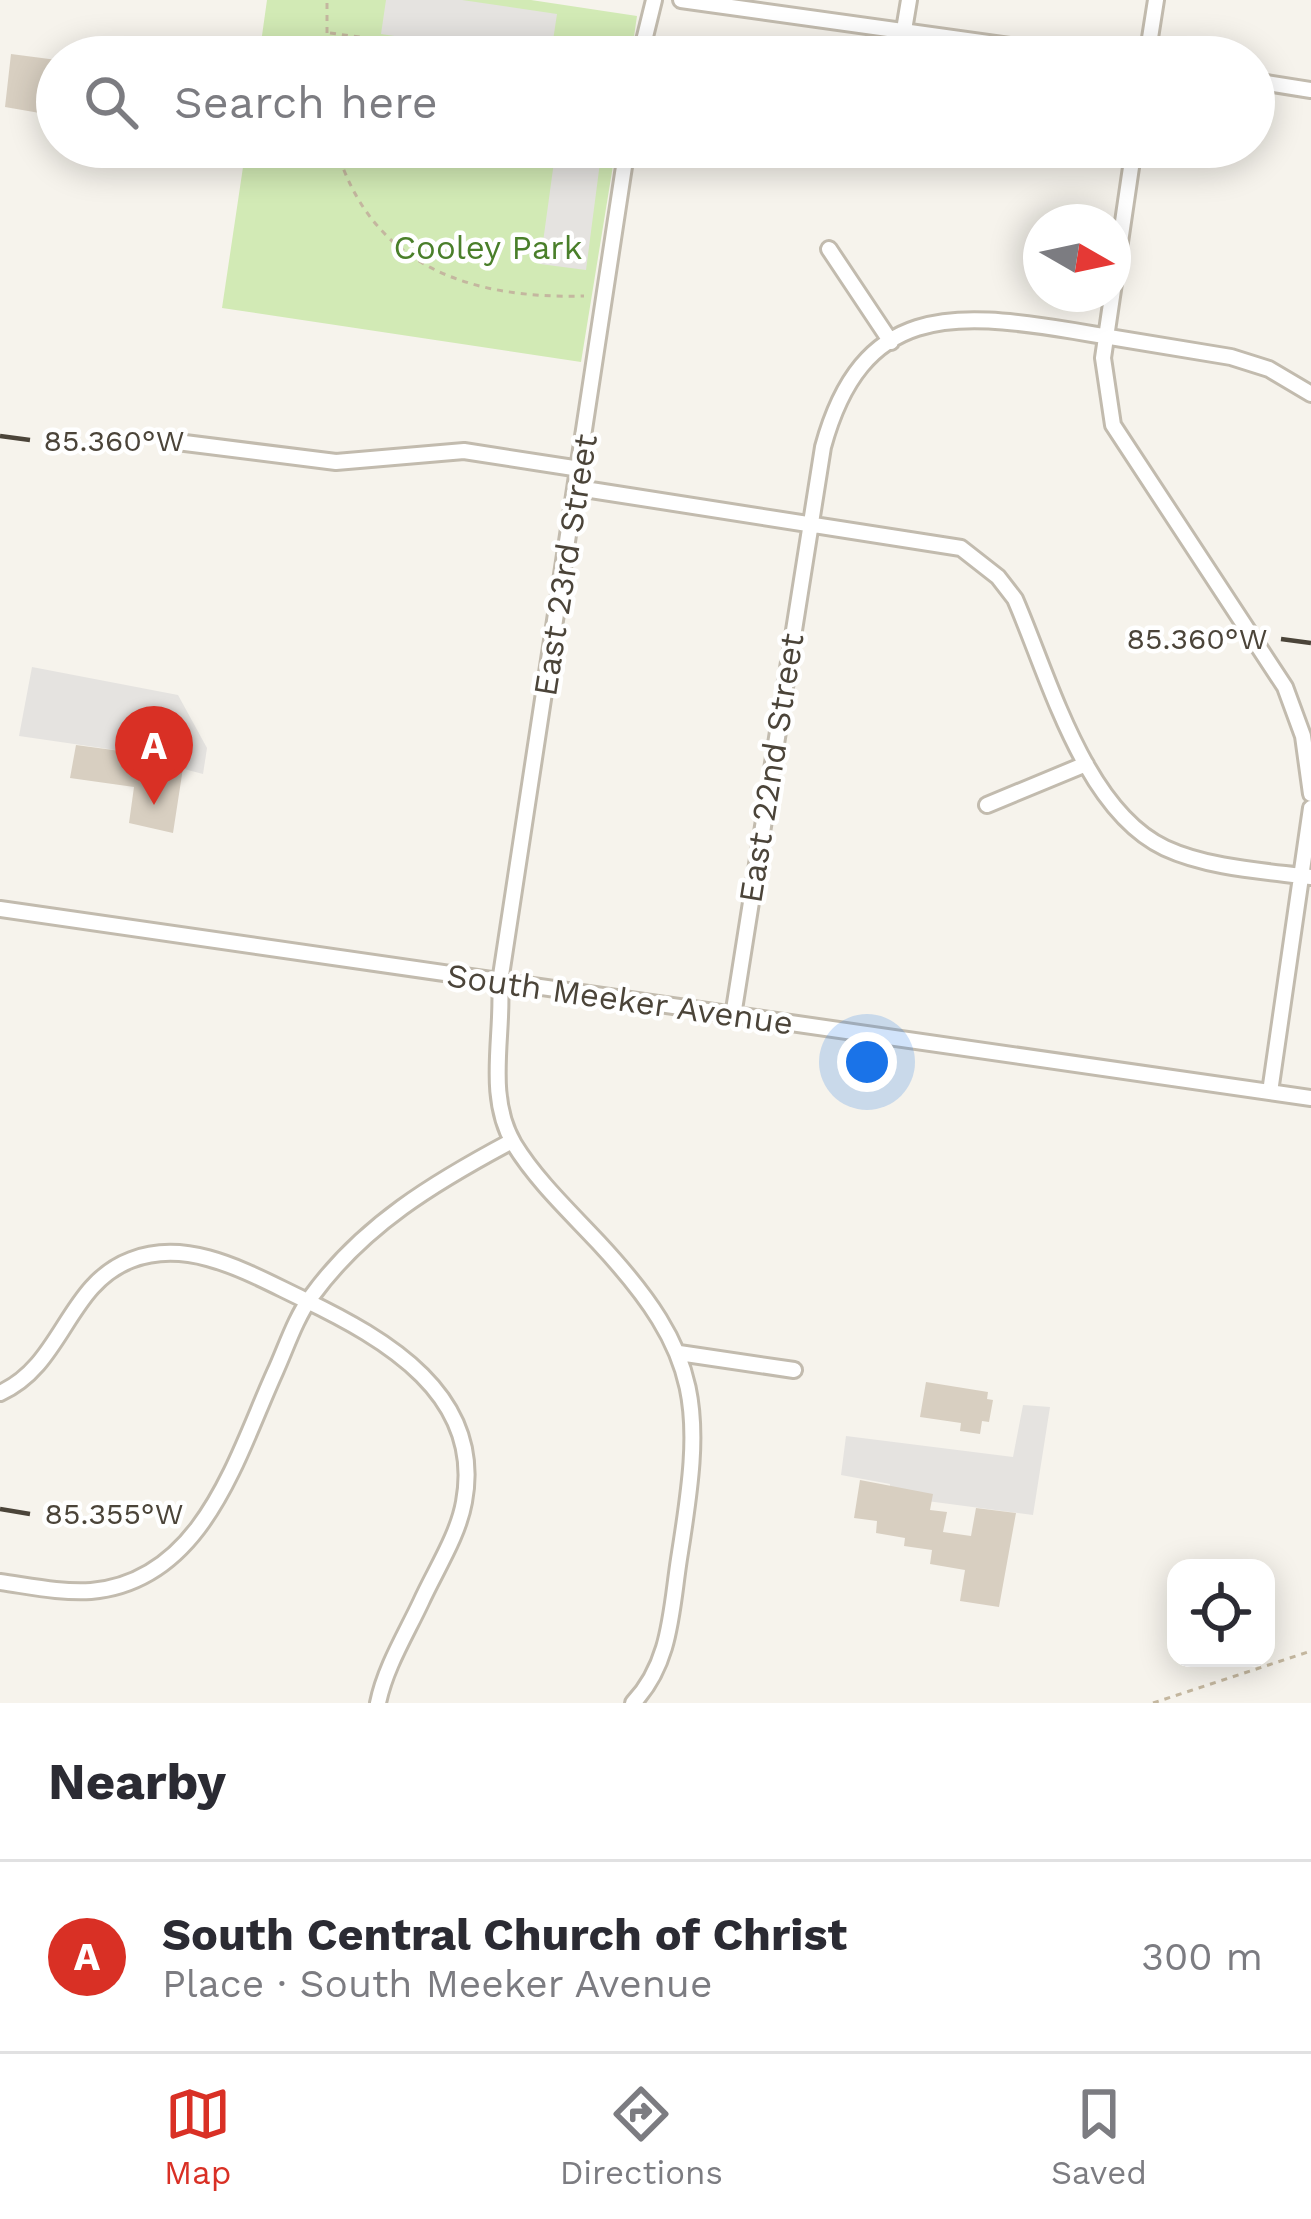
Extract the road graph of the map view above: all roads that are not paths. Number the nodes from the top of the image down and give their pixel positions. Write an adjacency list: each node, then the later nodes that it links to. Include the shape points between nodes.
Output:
1 (654, 0): 6 (street)
2 (681, 0): 5 (street)
3 (909, 0): 5 (street)
4 (1156, 0): 8 (street)
5 (904, 30): 7 (street)
6 (645, 36)
7 (945, 36)
8 (1150, 36)
9 (1275, 84): 10 (street)
10 (1311, 90)
11 (624, 168): 18 (street, East 23rd Street)
12 (1131, 168): 14 (street)
13 (829, 249): 15 (street)
14 (1108, 337): 15 (street, via 968,316); 16 (street, via 1231,357); 22 (street, via 1103,378 1117,438 1285,687)
15 (891, 342): 20 (street, East 22nd Street, via 854,375 831,418)
16 (1311, 394)
17 (169, 441): 18 (street, via 335,462 464,451)
18 (580, 469): 19 (street, East 23rd Street)
19 (578, 488): 20 (street); 27 (street, East 23rd Street)
20 (809, 520): 21 (street, via 940,541 979,559 1015,599); 28 (street, East 22nd Street)
21 (1086, 764): 23 (street); 25 (street, via 1117,813 1166,849)
22 (1311, 794)
23 (987, 805)
24 (1311, 808): 25 (street)
25 (1308, 877): 29 (street)
26 (0, 909): 27 (street, South Meeker Avenue)
27 (500, 982): 28 (street, South Meeker Avenue); 31 (street, East 23rd Street, via 496,1062)
28 (733, 1016): 29 (street, South Meeker Avenue)
29 (1270, 1092): 30 (street, South Meeker Avenue)
30 (1311, 1098)
31 (512, 1142): 32 (street, via 401,1205); 33 (street, via 643,1290)
32 (308, 1301): 35 (street, via 210,1258 149,1254 94,1283 40,1366); 36 (street, via 218,1494 182,1549 147,1574 97,1590); 37 (street, via 422,1371 446,1399 463,1441 464,1504)
33 (679, 1353): 34 (street); 38 (street, via 692,1399 693,1471 661,1667)
34 (794, 1370)
35 (0, 1393)
36 (0, 1582)
37 (379, 1703)
38 (633, 1703)

